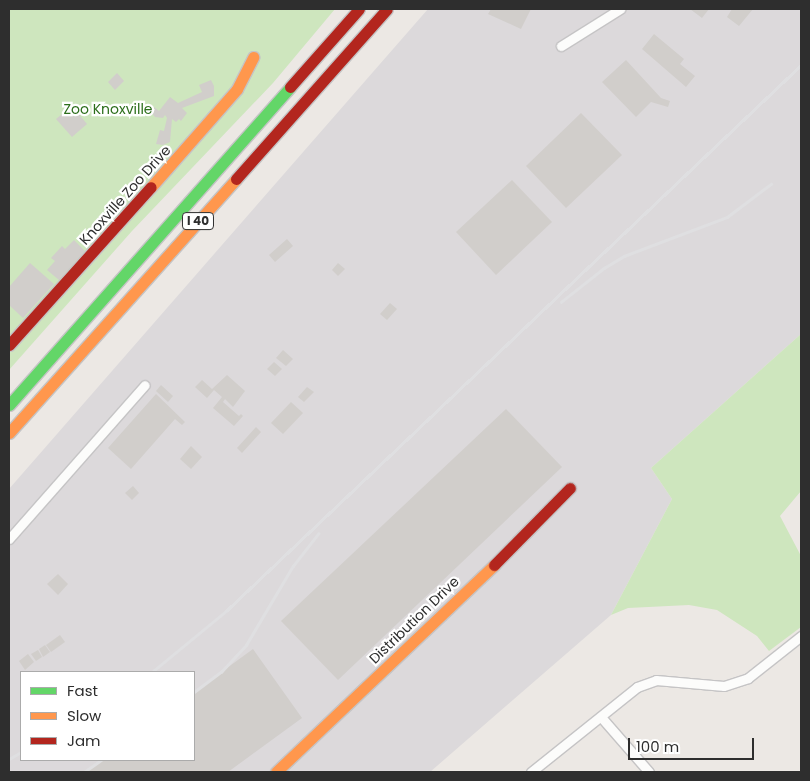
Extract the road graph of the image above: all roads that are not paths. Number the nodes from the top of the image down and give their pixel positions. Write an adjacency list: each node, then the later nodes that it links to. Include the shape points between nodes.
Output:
1 (359, 9): 8 (main road, I 40)
2 (387, 9): 9 (main road, I 40)
3 (620, 9): 4 (street)
4 (562, 46)
5 (253, 57): 6 (main road, Knoxville Zoo Drive, via 237,89 214,117)
6 (9, 345)
7 (145, 385): 11 (street)
8 (9, 406)
9 (9, 433)
10 (570, 488): 14 (main road, Distribution Drive, via 486,573)
11 (9, 539)
12 (801, 636): 13 (street, via 748,678 724,686 656,680 637,687)
13 (601, 717): 15 (street); 16 (street)
14 (276, 772)
15 (531, 772)
16 (649, 772)

